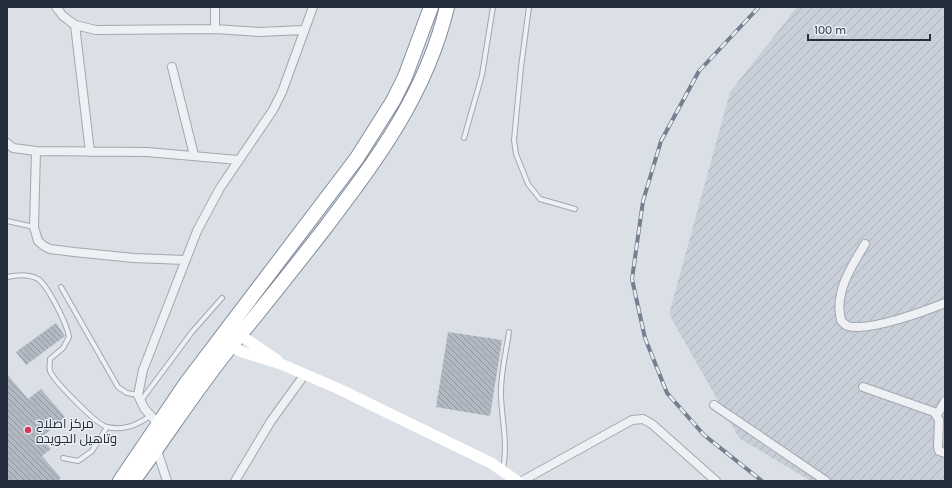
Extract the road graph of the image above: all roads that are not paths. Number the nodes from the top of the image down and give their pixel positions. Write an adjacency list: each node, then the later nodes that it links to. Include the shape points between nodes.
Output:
1 (56, 7): 8 (street, via 62,16)
2 (215, 7): 9 (street)
3 (313, 7): 10 (street)
4 (431, 7): 27 (highway, via 405,78 377,128)
5 (447, 7): 30 (highway, via 427,68 414,97 385,147 340,209)
6 (493, 7): 12 (lane, via 482,75)
7 (529, 7): 18 (lane, via 514,140 516,154 528,184 540,199)
8 (75, 25): 9 (street, via 96,30); 15 (street)
9 (215, 29): 10 (street, via 259,32)
10 (304, 30): 17 (street, via 276,104 266,123)
11 (172, 67): 16 (street)
12 (464, 138)
13 (7, 143): 14 (street, via 12,148)
14 (36, 152): 15 (street); 20 (street)
15 (90, 152): 16 (street, via 147,152)
16 (194, 156): 17 (street)
17 (238, 160): 22 (street, via 197,231)
18 (575, 209)
19 (7, 221): 20 (lane)
20 (34, 227): 22 (street, via 38,241 50,249 134,258)
21 (865, 244): 26 (street, via 851,267 839,302 841,320 846,326 886,322)
22 (185, 260): 33 (street, via 143,370)
23 (7, 277): 38 (lane, via 28,276 37,278 44,284 64,321 69,337 63,348 50,358 50,372 95,420)
24 (61, 287): 33 (lane, via 118,387)
25 (222, 298): 33 (lane)
26 (945, 303)
27 (228, 328): 29 (highway); 30 (street)
28 (509, 332): 42 (lane, via 501,381 506,443)
29 (218, 340): 30 (street); 37 (highway)
30 (236, 341): 31 (street, via 250,355); 39 (highway, via 212,370)
31 (305, 374): 42 (street, via 426,430); 46 (street, via 271,421)
32 (863, 387): 36 (street, via 930,410)
33 (139, 399): 37 (street)
34 (945, 401): 36 (street)
35 (714, 405): 50 (street)
36 (937, 415): 40 (street, via 938,447 939,451)
37 (155, 420): 38 (lane, via 123,428); 43 (highway)
38 (107, 427): 41 (lane, via 92,451 78,461)
39 (157, 450): 44 (highway); 45 (street)
40 (945, 453)
41 (63, 458)
42 (502, 469): 47 (street)
43 (120, 481)
44 (133, 481)
45 (167, 481)
46 (235, 481)
47 (517, 481)
48 (522, 481): 49 (street, via 632,420 640,418 652,424)
49 (716, 481)
50 (826, 481)

